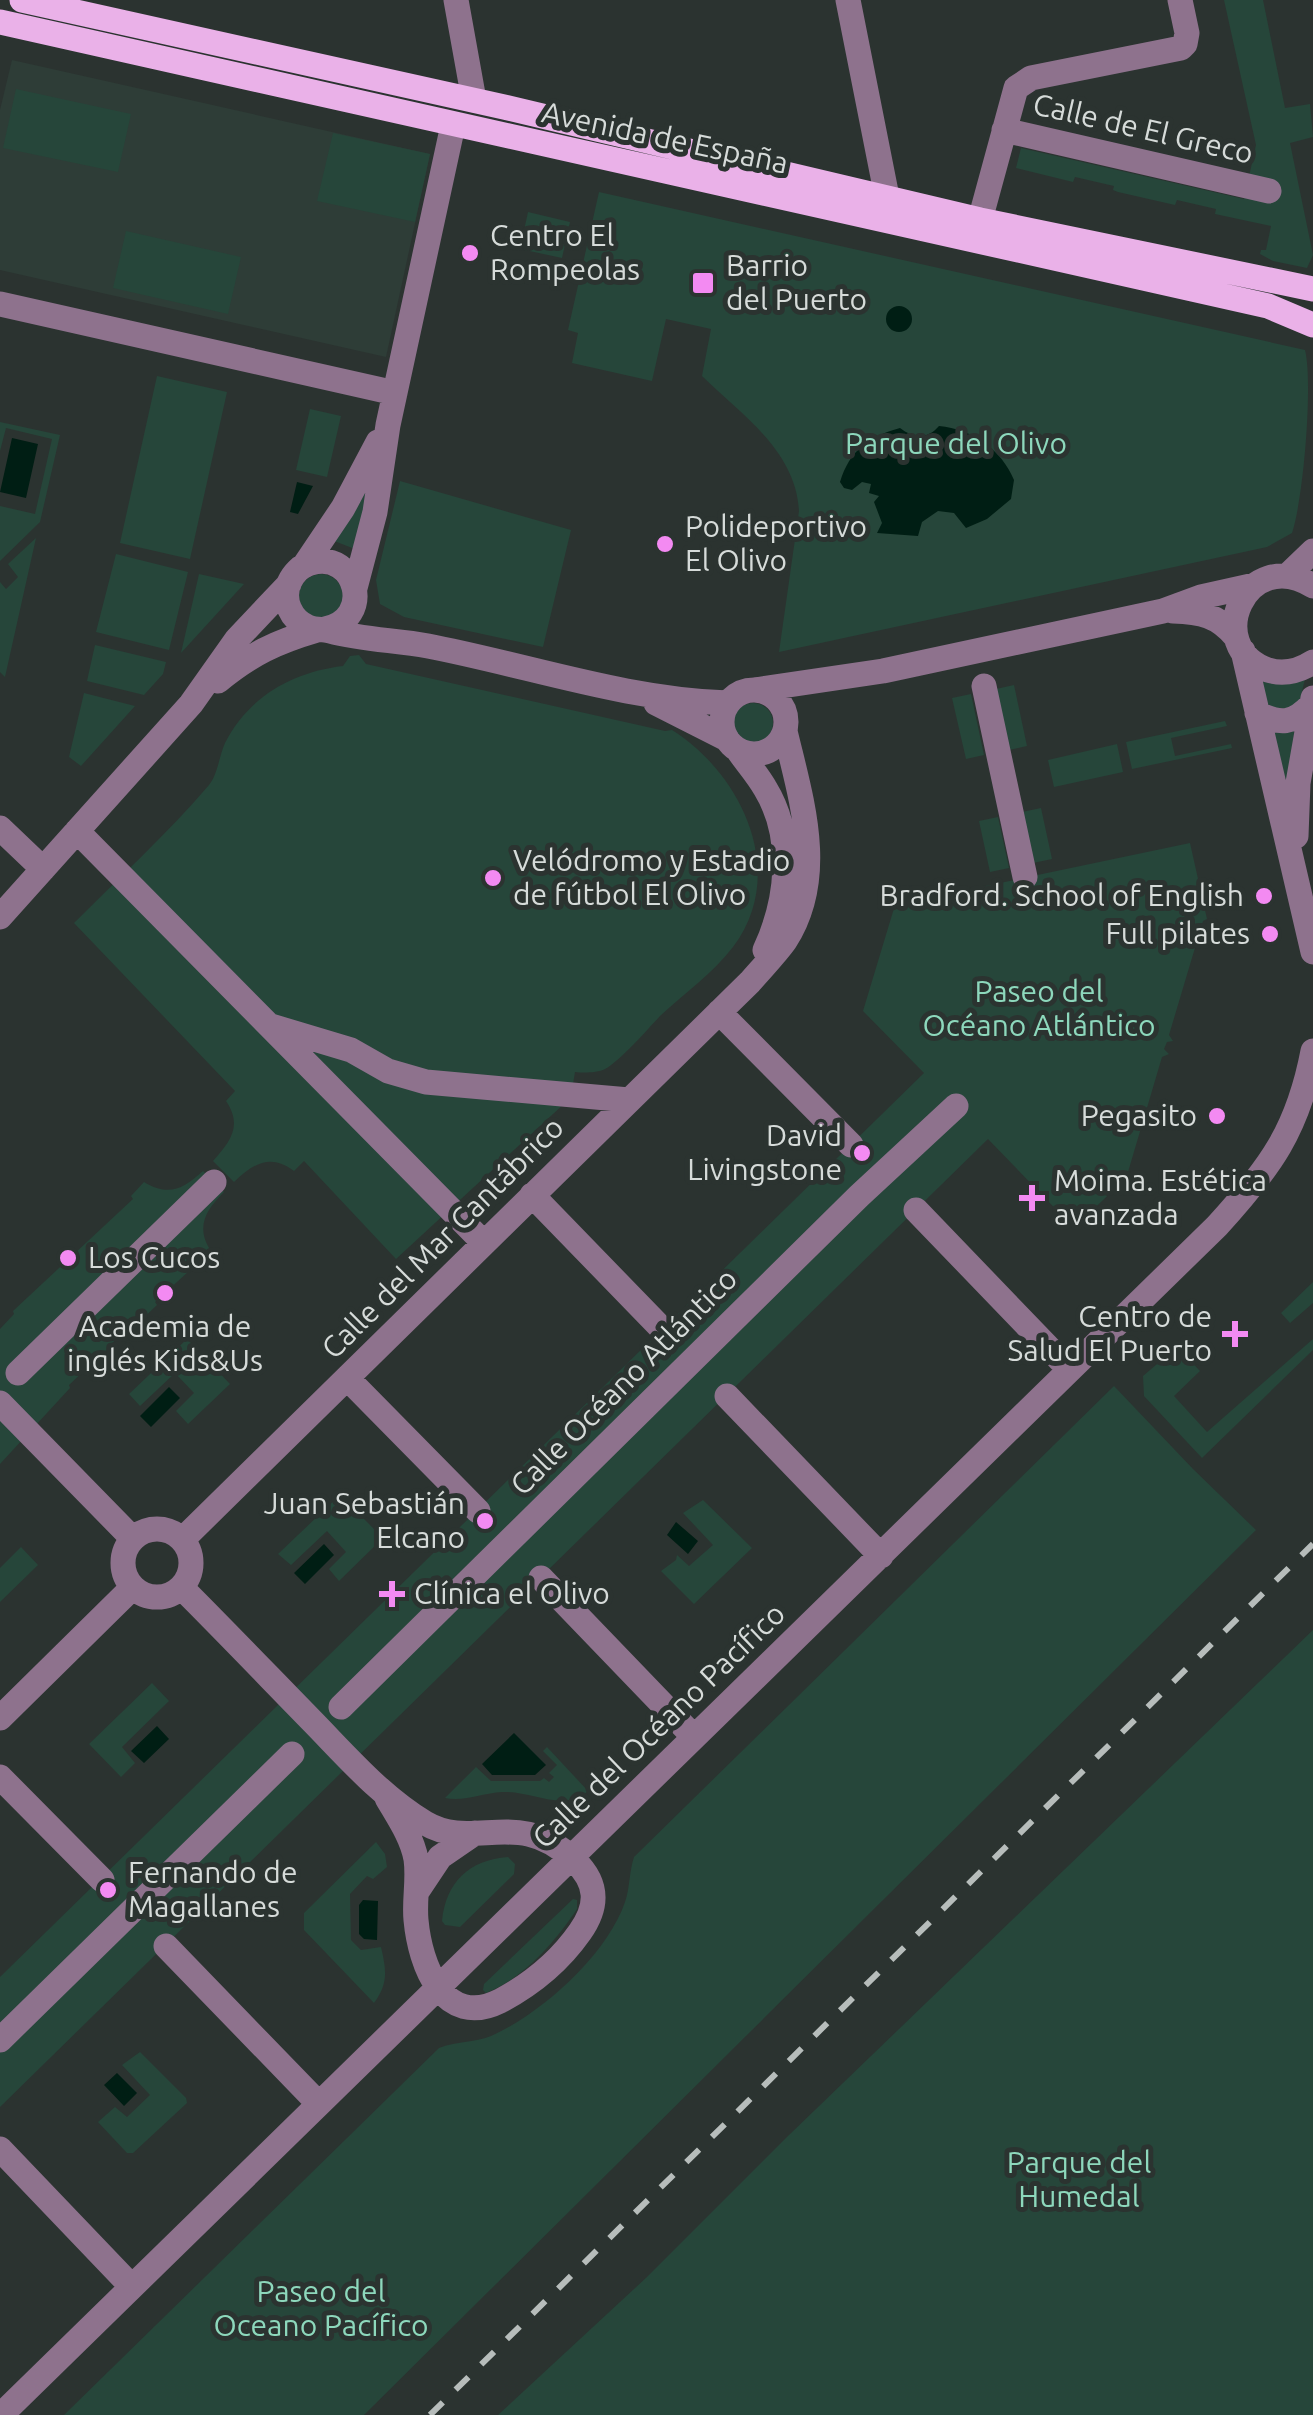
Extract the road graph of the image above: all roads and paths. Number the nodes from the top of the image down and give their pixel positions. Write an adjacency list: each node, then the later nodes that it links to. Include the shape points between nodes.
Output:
1 (22, 0): 6 (main road, Avenida de España)
2 (456, 0): 6 (street)
3 (848, 0): 10 (street)
4 (1180, 0): 8 (street, via 1185,44 1024,81 1013,94)
5 (0, 22): 7 (main road, Avenida de España)
6 (474, 100): 10 (main road, Avenida de España)
7 (453, 126): 14 (main road, Avenida de España, via 1268,306); 15 (street)
8 (1004, 130): 9 (street, Calle de El Greco); 11 (street)
9 (1269, 191)
10 (887, 198): 11 (main road, Avenida de España)
11 (980, 220): 12 (main road, Avenida de España)
12 (1313, 289)
13 (0, 304): 15 (street)
14 (1313, 326)
15 (395, 393): 16 (street)
16 (388, 425): 18 (street, via 343,508); 22 (street)
17 (1313, 552): 19 (street)
18 (296, 575): 22 (street, via 314,562 335,564 351,578); 24 (street, via 286,594 292,613); 34 (street)
19 (1287, 576): 20 (street); 21 (street)
20 (1255, 585): 23 (street); 25 (street, via 1237,610)
21 (1313, 586)
22 (355, 594): 24 (street, via 345,620); 26 (street, via 382,630)
23 (1163, 611): 25 (street, via 1222,620); 28 (street)
24 (321, 630): 26 (street); 34 (street, via 250,655)
25 (1240, 644): 27 (street, via 1261,667 1278,672); 35 (street)
26 (424, 646): 30 (street)
27 (1313, 662)
28 (883, 671): 31 (street); 36 (street, via 815,696)
29 (984, 686): 44 (street)
30 (614, 687): 33 (street); 37 (street)
31 (755, 690): 33 (street); 36 (street, via 779,702)
32 (1312, 702): 35 (street, via 1299,718 1285,722); 42 (street, via 1298,783)
33 (728, 703): 37 (street, via 722,721)
34 (191, 704): 41 (street)
35 (1257, 713): 42 (street)
36 (785, 725): 37 (street, via 766,752); 39 (street, Calle del Mar Cantábrico)
37 (732, 744): 38 (street, Calle del Mar Cantábrico)
38 (768, 792): 39 (street, Calle del Mar Cantábrico); 47 (street, Calle del Mar Cantábrico, via 786,864 772,935)
39 (805, 824): 47 (street, Calle del Mar Cantábrico, via 810,860 800,910 785,941)
40 (0, 828): 43 (street)
41 (77, 831): 43 (street); 49 (street)
42 (1295, 866): 46 (street)
43 (42, 870): 45 (street)
44 (1025, 877)
45 (0, 917)
46 (1313, 952)
47 (750, 982): 48 (street, Calle del Mar Cantábrico)
48 (719, 1012): 51 (street, Calle del Mar Cantábrico); 53 (street)
49 (269, 1025): 51 (street, via 426,1082); 57 (street)
50 (1313, 1051): 59 (street, Calle del Océano Pacífico, via 1290,1131 1265,1171)
51 (629, 1100): 55 (street, Calle del Mar Cantábrico)
52 (956, 1106): 71 (street, Calle Océano Atlántico)
53 (850, 1145)
54 (214, 1182): 60 (street)
55 (532, 1196): 57 (street, Calle del Mar Cantábrico); 58 (street)
56 (916, 1210): 59 (street)
57 (484, 1242): 61 (street, Calle del Mar Cantábrico)
58 (662, 1329)
59 (1069, 1369): 67 (street, Calle del Océano Pacífico)
60 (18, 1373)
61 (346, 1378): 64 (street); 66 (street, Calle del Mar Cantábrico)
62 (726, 1396): 67 (street)
63 (0, 1403): 65 (street)
64 (478, 1511)
65 (134, 1539): 66 (street, via 153,1530); 69 (street, via 124,1558)
66 (182, 1540): 70 (street, via 191,1568)
67 (881, 1556): 73 (street, Calle del Océano Pacífico)
68 (542, 1578): 73 (street)
69 (133, 1587): 70 (street, via 162,1597); 72 (street)
70 (181, 1587): 76 (street)
71 (341, 1706)
72 (0, 1718)
73 (694, 1737): 78 (street, Calle del Océano Pacífico)
74 (292, 1754): 83 (street)
75 (0, 1777): 79 (street)
76 (387, 1798): 77 (street, via 438,1830); 80 (street, via 414,1852)
77 (475, 1833): 78 (street, via 533,1834); 80 (street, via 440,1857)
78 (571, 1857): 82 (street, Calle del Océano Pacífico); 82 (street, via 592,1882 594,1903 552,1964 478,2009 454,2004)
79 (102, 1880)
80 (418, 1890): 82 (street, via 418,1937)
81 (166, 1946): 84 (street)
82 (438, 1988): 84 (street, Calle del Océano Pacífico)
83 (0, 2040)
84 (319, 2104): 86 (street, Calle del Océano Pacífico)
85 (0, 2149): 86 (street)
86 (132, 2286): 87 (street, Calle del Océano Pacífico)
87 (1, 2415)

